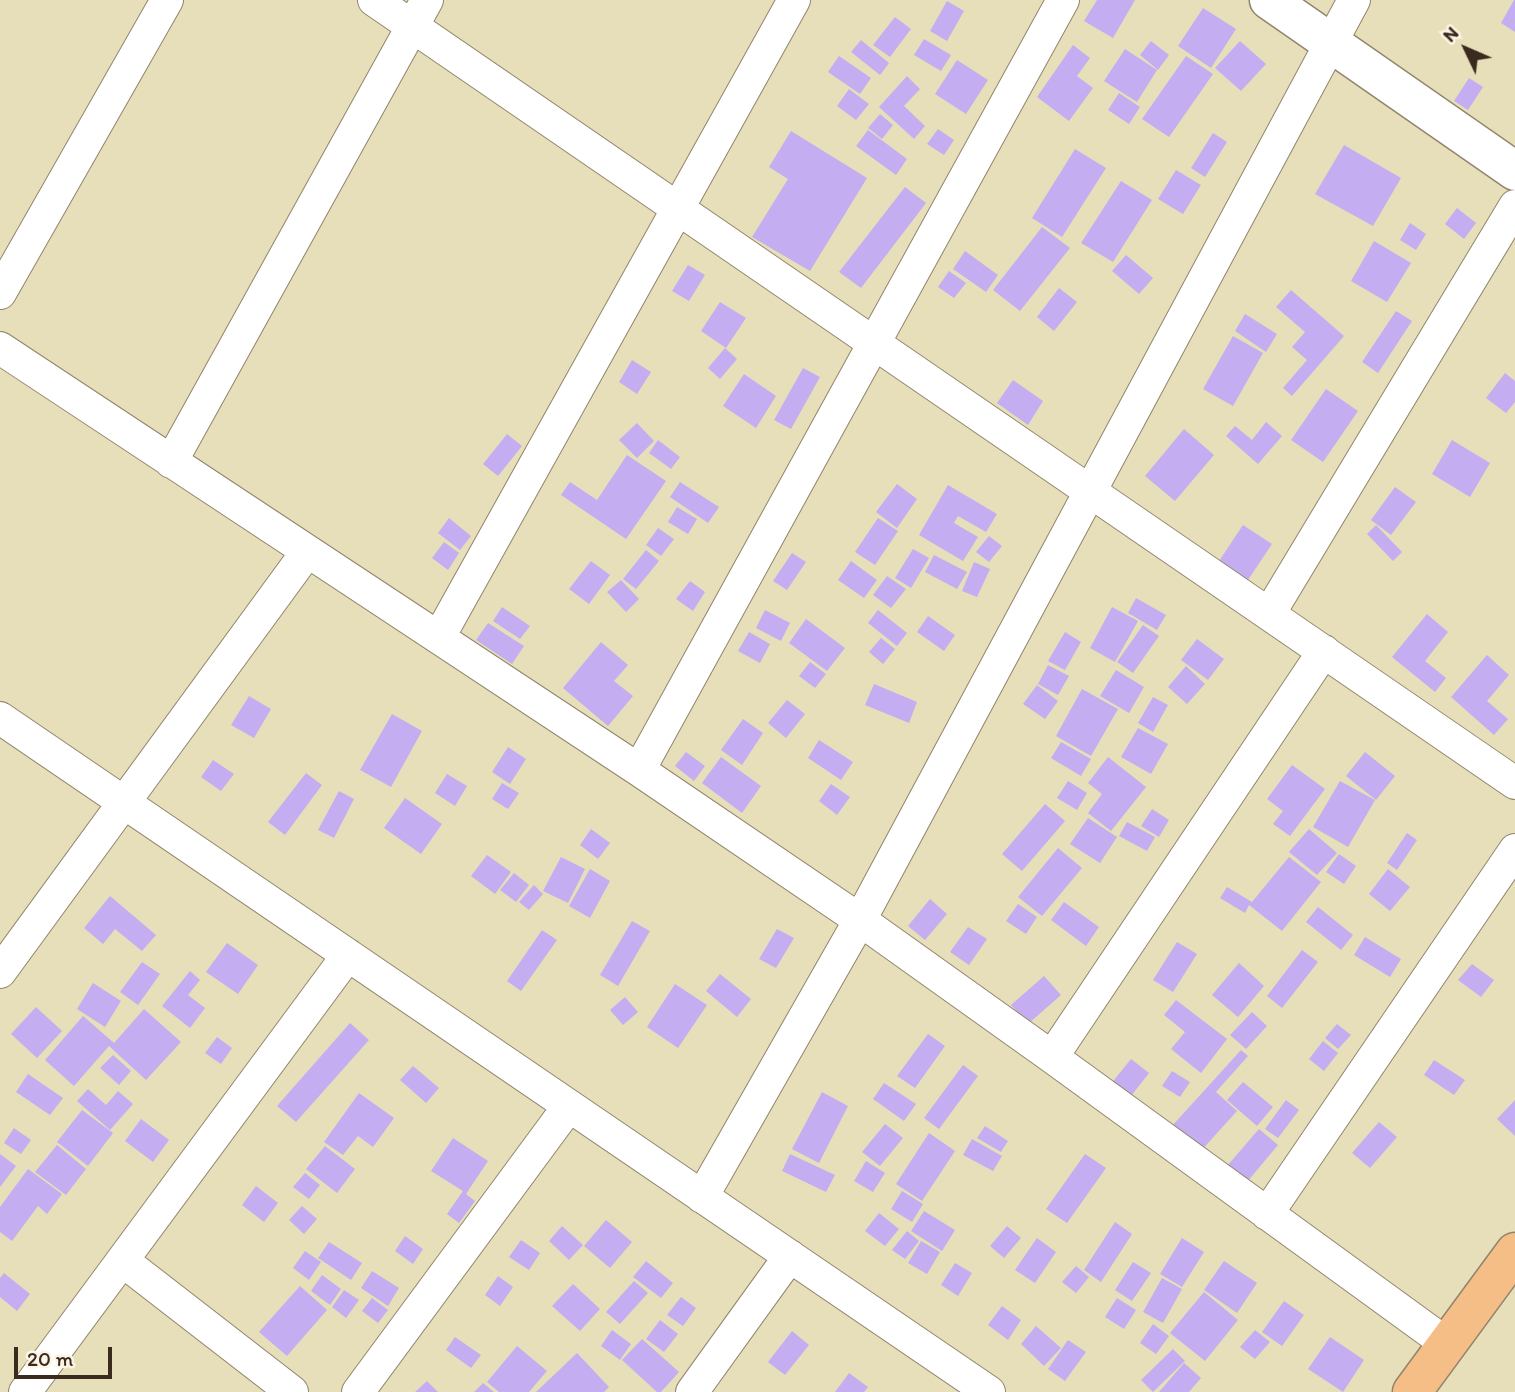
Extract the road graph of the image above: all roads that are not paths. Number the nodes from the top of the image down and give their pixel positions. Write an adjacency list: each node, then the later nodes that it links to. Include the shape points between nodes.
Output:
1 (167, 0): 12 (street)
2 (374, 0): 7 (street)
3 (794, 0): 11 (street)
4 (1063, 0): 13 (street)
5 (1269, 0): 8 (street)
6 (1354, 0): 8 (street)
7 (420, 13): 11 (street); 15 (street)
8 (1332, 43): 9 (street); 16 (street)
9 (1515, 171)
10 (1515, 206): 18 (street)
11 (677, 207): 13 (street); 19 (street)
12 (0, 293)
13 (874, 343): 16 (street); 22 (street)
14 (0, 348): 15 (street)
15 (172, 462): 17 (street)
16 (1089, 490): 18 (street); 26 (street)
17 (307, 552): 19 (street); 24 (street)
18 (1269, 614): 20 (street)
19 (439, 637): 22 (street)
20 (1324, 651): 23 (street); 29 (street)
21 (0, 718): 24 (street)
22 (639, 770): 26 (street)
23 (1515, 783)
24 (125, 803): 27 (street); 28 (street)
25 (1515, 850): 32 (street)
26 (860, 920): 29 (street); 31 (street)
27 (348, 955): 30 (street); 35 (street)
28 (0, 972)
29 (1052, 1057): 32 (street)
30 (569, 1106): 31 (street); 39 (street)
31 (702, 1197): 34 (street)
32 (1267, 1214): 36 (street)
33 (1515, 1251): 36 (main road)
34 (790, 1256): 40 (street); 41 (street)
35 (123, 1261): 37 (street); 38 (street)
36 (1447, 1345): 42 (main road)
37 (25, 1392)
38 (292, 1392)
39 (358, 1392)
40 (692, 1392)
41 (989, 1392)
42 (1412, 1392)

